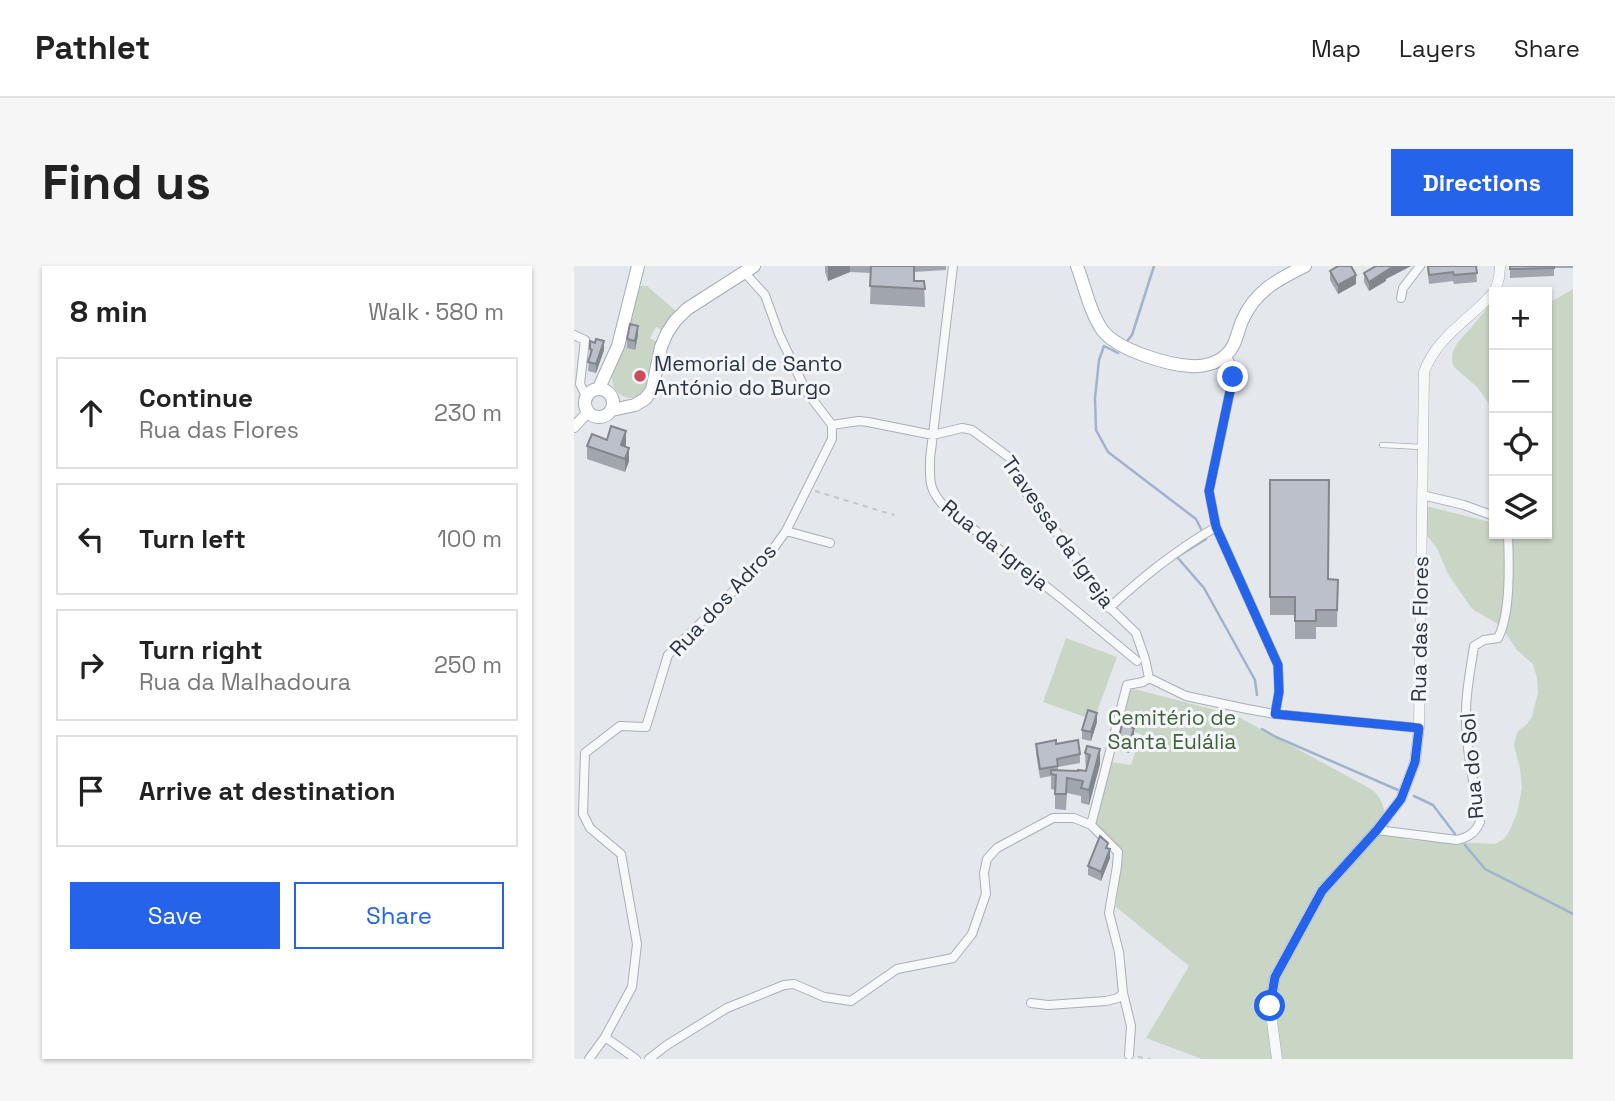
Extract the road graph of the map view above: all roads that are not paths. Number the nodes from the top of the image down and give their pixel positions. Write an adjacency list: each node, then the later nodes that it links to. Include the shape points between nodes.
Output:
1 (638, 266): 11 (main road, via 618,346)
2 (953, 266): 19 (street, Rua da Igreja)
3 (1077, 266): 10 (main road, via 1095,316 1104,332 1118,343 1172,364 1210,364)
4 (1305, 266): 10 (main road, via 1262,291)
5 (1420, 266): 8 (street)
6 (1500, 266): 21 (street, Rua das Flores, via 1495,291 1428,360)
7 (749, 269): 14 (main road, via 675,321 661,347 652,390); 17 (street, via 806,391)
8 (1401, 298)
9 (574, 335): 13 (street, via 585,340 580,384)
10 (1226, 355): 24 (street, via 1233,377 1209,491)
11 (599, 388): 12 (main road); 13 (main road)
12 (611, 395): 14 (main road); 15 (main road)
13 (586, 396): 16 (main road)
14 (635, 405): 15 (main road)
15 (612, 410): 16 (main road, via 601,418)
16 (588, 412): 18 (main road)
17 (832, 425): 19 (street, via 859,421); 25 (street, Rua dos Adros, via 832,439)
18 (574, 427)
19 (933, 435): 28 (street, Travessa da Igreja, via 972,430 1010,458 1027,494); 29 (street, Rua da Igreja, via 933,494)
20 (1382, 445): 21 (lane)
21 (1422, 447): 22 (street, Rua das Flores)
22 (1422, 495): 23 (street); 32 (street, Rua das Flores)
23 (1489, 514)
24 (1216, 527): 28 (street, via 1182,547); 31 (street, via 1278,665)
25 (786, 530): 27 (street); 37 (street, Rua dos Adros, via 766,559 668,655 646,727 620,726 585,753 583,814 590,828 621,855 637,944 632,987)
26 (1508, 539): 34 (street, Rua do Sol, via 1509,582 1502,631 1498,638 1474,646 1468,688 1467,748 1480,821 1476,830 1457,840)
27 (830, 543)
28 (1109, 608): 30 (street, Travessa da Igreja, via 1136,633)
29 (1137, 661)
30 (1149, 678): 31 (street, via 1186,696); 33 (street, via 1127,685)
31 (1275, 714): 32 (street)
32 (1419, 728): 34 (street, Rua das Flores, via 1415,762 1401,799)
33 (1091, 825): 35 (street, via 1118,852 1109,913); 41 (street, via 1074,818 1053,818 997,848 987,859 986,894 972,934 953,958 897,969 851,1001 784,985 727,1008)
34 (1377, 830): 42 (street, Rua das Flores, via 1322,891 1275,977 1270,1006)
35 (1123, 993): 36 (street, via 1107,1001); 38 (street, via 1131,1026)
36 (1031, 1003)
37 (605, 1037): 39 (street); 40 (street)
38 (1129, 1055)
39 (589, 1059)
40 (636, 1059)
41 (649, 1059)
42 (1277, 1059)

